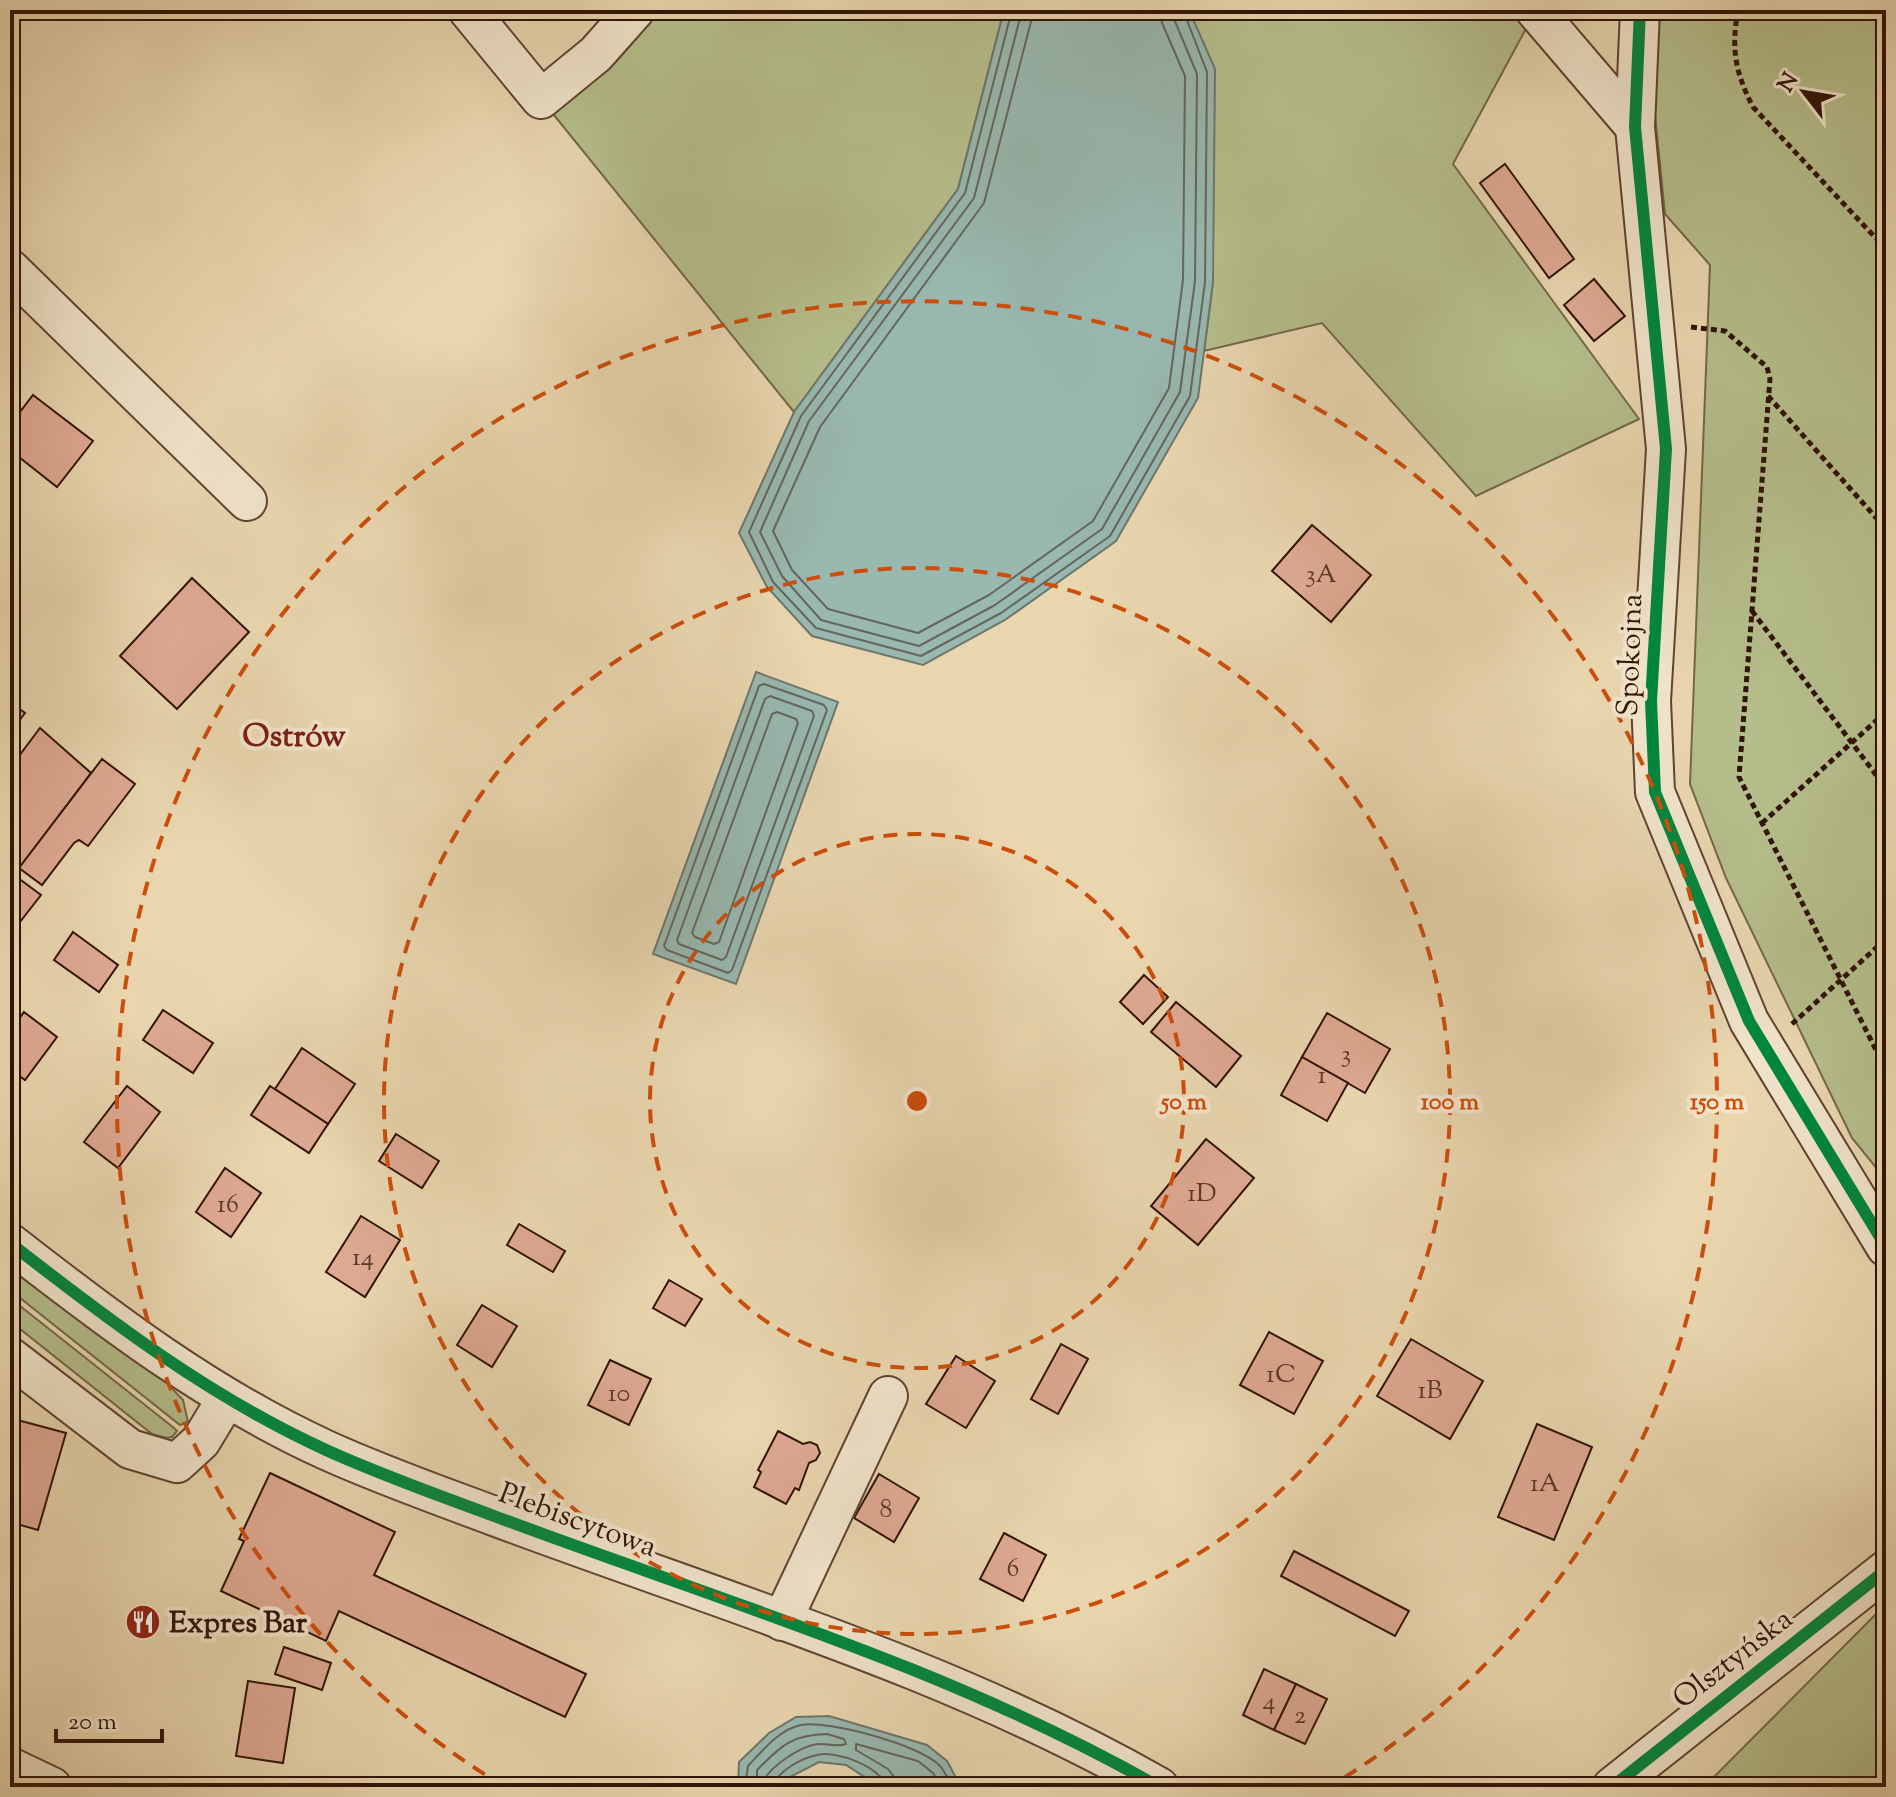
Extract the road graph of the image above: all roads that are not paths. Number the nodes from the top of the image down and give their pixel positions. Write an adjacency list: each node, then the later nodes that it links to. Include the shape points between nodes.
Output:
1 (468, 10): 2 (street, via 541,99 596,54)
2 (635, 10)
3 (1535, 10): 5 (street)
4 (1640, 10): 5 (street, Spokojna)
5 (1635, 127): 9 (street, Spokojna, via 1666,449 1651,701 1655,792 1749,1021)
6 (10, 269): 7 (street)
7 (247, 501)
8 (10, 1243): 12 (street, Plebiscytowa, via 168,1361)
9 (1886, 1247)
10 (10, 1357): 12 (street, via 130,1449 177,1463 201,1441)
11 (888, 1396): 14 (street)
12 (227, 1398): 14 (street, Plebiscytowa, via 339,1455)
13 (1886, 1570): 18 (street, Olsztyńska)
14 (782, 1621): 17 (street, Plebiscytowa, via 1022,1715)
15 (10, 1767): 16 (street)
16 (52, 1787)
17 (1159, 1787)
18 (1612, 1787)

